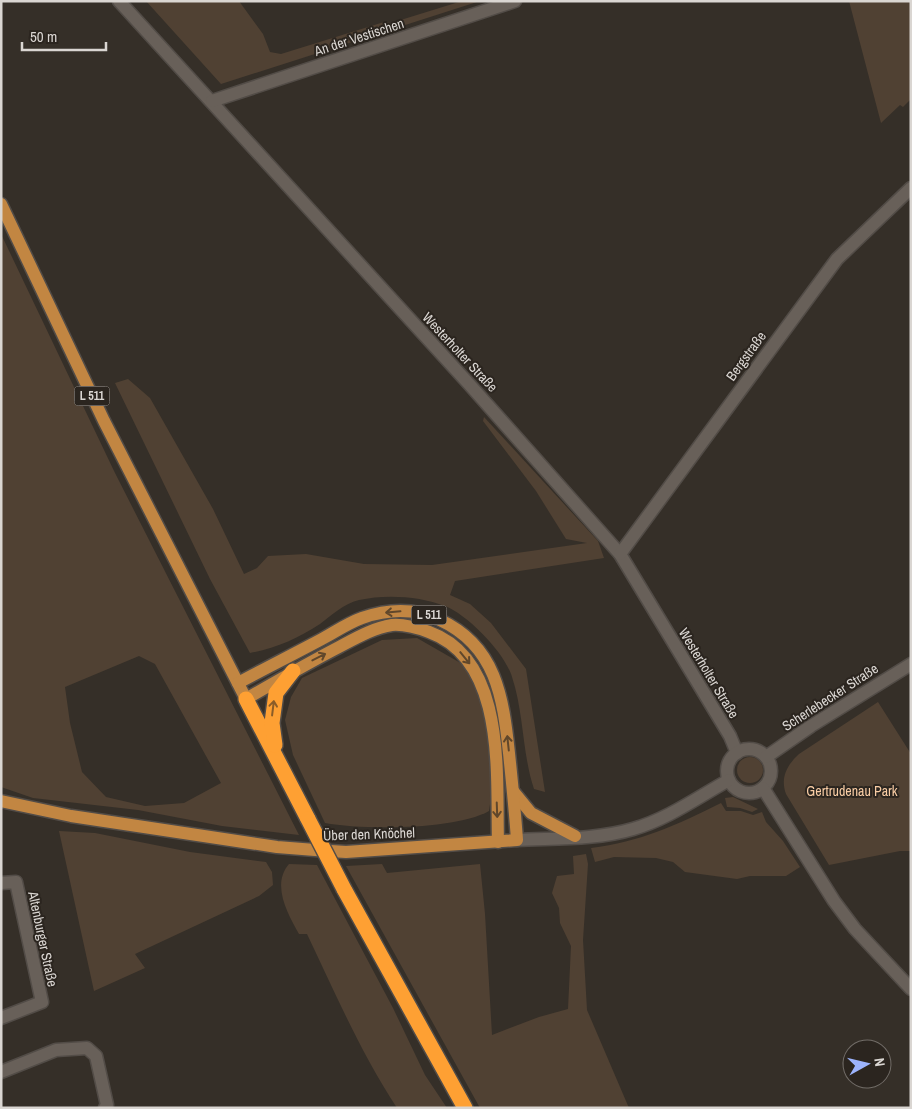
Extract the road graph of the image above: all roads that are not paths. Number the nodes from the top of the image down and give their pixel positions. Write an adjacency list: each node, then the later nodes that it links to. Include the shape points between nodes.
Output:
1 (119, 1): 3 (street, Westerholter Straße)
2 (515, 1): 3 (street, An der Vestischen)
3 (212, 101): 6 (street, Westerholter Straße)
4 (911, 188): 6 (street, Bergstraße, via 837,259)
5 (1, 204): 9 (main road, L 511, via 104,421)
6 (620, 554): 11 (street, Westerholter Straße, via 730,736)
7 (911, 664): 12 (street, Scherlebecker Straße)
8 (293, 671): 10 (main road, L 511); 13 (highway, L 511, one-way to 8, via 273,737 272,708 276,693); 20 (main road, L 511, one-way to 20, via 367,632 393,625 416,627 437,635 458,649 481,684 489,705 496,763)
9 (238, 683): 10 (main road, L 511); 16 (main road, L 511, one-way to 9, via 505,719 496,678 466,636 429,615 390,611 362,618)
10 (246, 699): 13 (highway, L 511)
11 (737, 753): 12 (street, via 756,750); 14 (street, via 728,768)
12 (766, 757): 15 (street, via 771,770 768,783)
13 (284, 772): 26 (highway, L 511, bridge, via 344,889)
14 (729, 780): 15 (street, via 740,791 748,793); 18 (street, Über den Knöchel, via 672,812 633,829)
15 (763, 788): 22 (street, via 850,922)
16 (513, 791): 18 (main road, via 531,813); 19 (main road, L 511)
17 (1, 801): 20 (main road, Über den Knöchel, via 71,816 296,849 346,852)
18 (575, 836): 19 (street, Über den Knöchel)
19 (518, 840): 20 (main road, Über den Knöchel)
20 (498, 842)
21 (1, 883): 23 (street, Altenburger Straße, via 16,882 42,1002)
22 (911, 990)
23 (1, 1018)
24 (1, 1072): 25 (street, via 56,1050 87,1048 96,1056)
25 (105, 1108)
26 (465, 1108)

